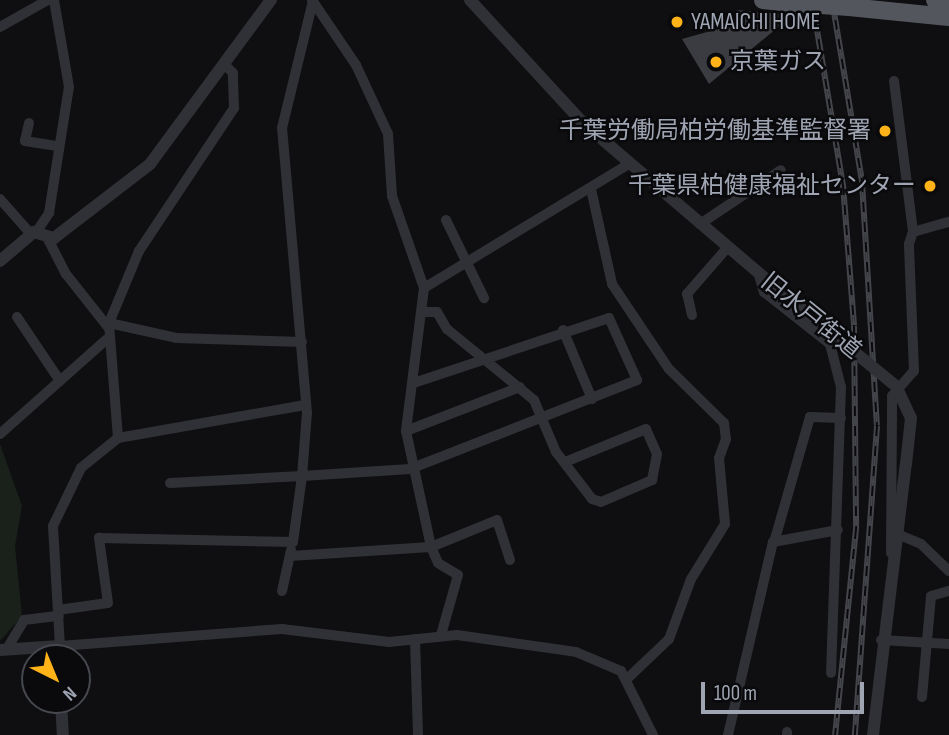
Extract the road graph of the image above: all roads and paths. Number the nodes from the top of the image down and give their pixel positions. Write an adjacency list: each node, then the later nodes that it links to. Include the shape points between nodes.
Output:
1 (48, 0): 10 (street)
2 (54, 0): 14 (street, via 69,87)
3 (271, 0): 11 (street)
4 (470, 0): 15 (street, 旧水戸街道, via 560,100)
5 (763, 0): 9 (highway, bridge)
6 (935, 0): 8 (highway)
7 (313, 1): 29 (street, via 356,65 388,134 392,196); 37 (street, via 282,128)
8 (949, 1)
9 (949, 17)
10 (0, 27)
11 (225, 65): 24 (street, via 150,164); 34 (street, via 233,73 234,108 139,251)
12 (894, 81): 22 (street)
13 (29, 123): 14 (street, via 25,141)
14 (56, 146): 23 (street, via 49,213)
15 (629, 164): 17 (street); 21 (street, 旧水戸街道)
16 (781, 170): 21 (street)
17 (590, 189): 27 (street); 74 (street, via 612,284 669,369 724,423 726,439 719,458 725,524 691,579 669,639)
18 (0, 199): 23 (street)
19 (446, 220): 27 (street)
20 (949, 222): 22 (street)
21 (700, 224): 25 (street, 旧水戸街道)
22 (913, 232): 58 (street, via 914,371 892,396)
23 (34, 233): 24 (street); 26 (street)
24 (54, 237): 34 (street, via 49,241 66,274)
25 (727, 248): 28 (street, 旧水戸街道); 32 (street, via 687,294)
26 (0, 261)
27 (469, 261): 29 (street); 30 (street)
28 (760, 275): 44 (street, via 764,292 830,344); 54 (street, 旧水戸街道, bridge, via 896,386 911,418)
29 (424, 288): 31 (street)
30 (484, 298)
31 (425, 312): 38 (street, via 437,312 447,329); 40 (street)
32 (692, 315)
33 (17, 317): 39 (street)
34 (109, 325): 36 (street); 37 (street, via 177,338)
35 (563, 330): 38 (street); 42 (street); 42 (street, via 609,317 632,363 637,380)
36 (106, 340): 39 (street); 48 (street)
37 (302, 342): 43 (street)
38 (485, 359): 40 (street); 41 (street)
39 (60, 381): 47 (street)
40 (414, 383): 46 (street)
41 (520, 387): 45 (street); 46 (street)
42 (592, 399): 45 (street)
43 (305, 405): 48 (street); 51 (street)
44 (841, 418): 53 (street); 55 (street, via 810,417)
45 (542, 420): 49 (street); 50 (street)
46 (406, 431): 50 (street)
47 (0, 434)
48 (118, 438): 64 (street, via 81,468 57,509 52,545)
49 (565, 462): 49 (street, via 601,502 652,480 657,454 646,429)
50 (410, 469): 51 (street); 57 (street)
51 (302, 476): 52 (street); 56 (street)
52 (170, 483)
53 (838, 530): 55 (street); 73 (street)
54 (895, 533): 58 (street, 旧水戸街道); 61 (street, via 921,544)
55 (775, 539): 77 (street)
56 (293, 542): 59 (street); 64 (street, via 99,538 108,603)
57 (431, 547): 59 (street); 60 (street, via 497,520); 65 (street, via 438,563 458,575)
58 (891, 555): 67 (street, 旧水戸街道)
59 (290, 556): 63 (street)
60 (510, 560)
61 (949, 571)
62 (949, 591): 68 (street, via 931,597)
63 (282, 592)
64 (58, 613): 69 (street); 71 (street, via 24,620)
65 (441, 635): 66 (street); 74 (street, via 576,652 616,667)
66 (415, 639): 72 (street, via 389,642 282,629); 79 (street)
67 (881, 639): 68 (street); 81 (street, 旧水戸街道)
68 (927, 643): 70 (street); 75 (street)
69 (60, 644)
70 (949, 644)
71 (4, 649)
72 (91, 649)
73 (831, 673)
74 (626, 680): 80 (street)
75 (922, 697)
76 (61, 714): 78 (street)
77 (724, 734)
78 (62, 735)
79 (418, 735)
80 (653, 735)
81 (873, 735)

